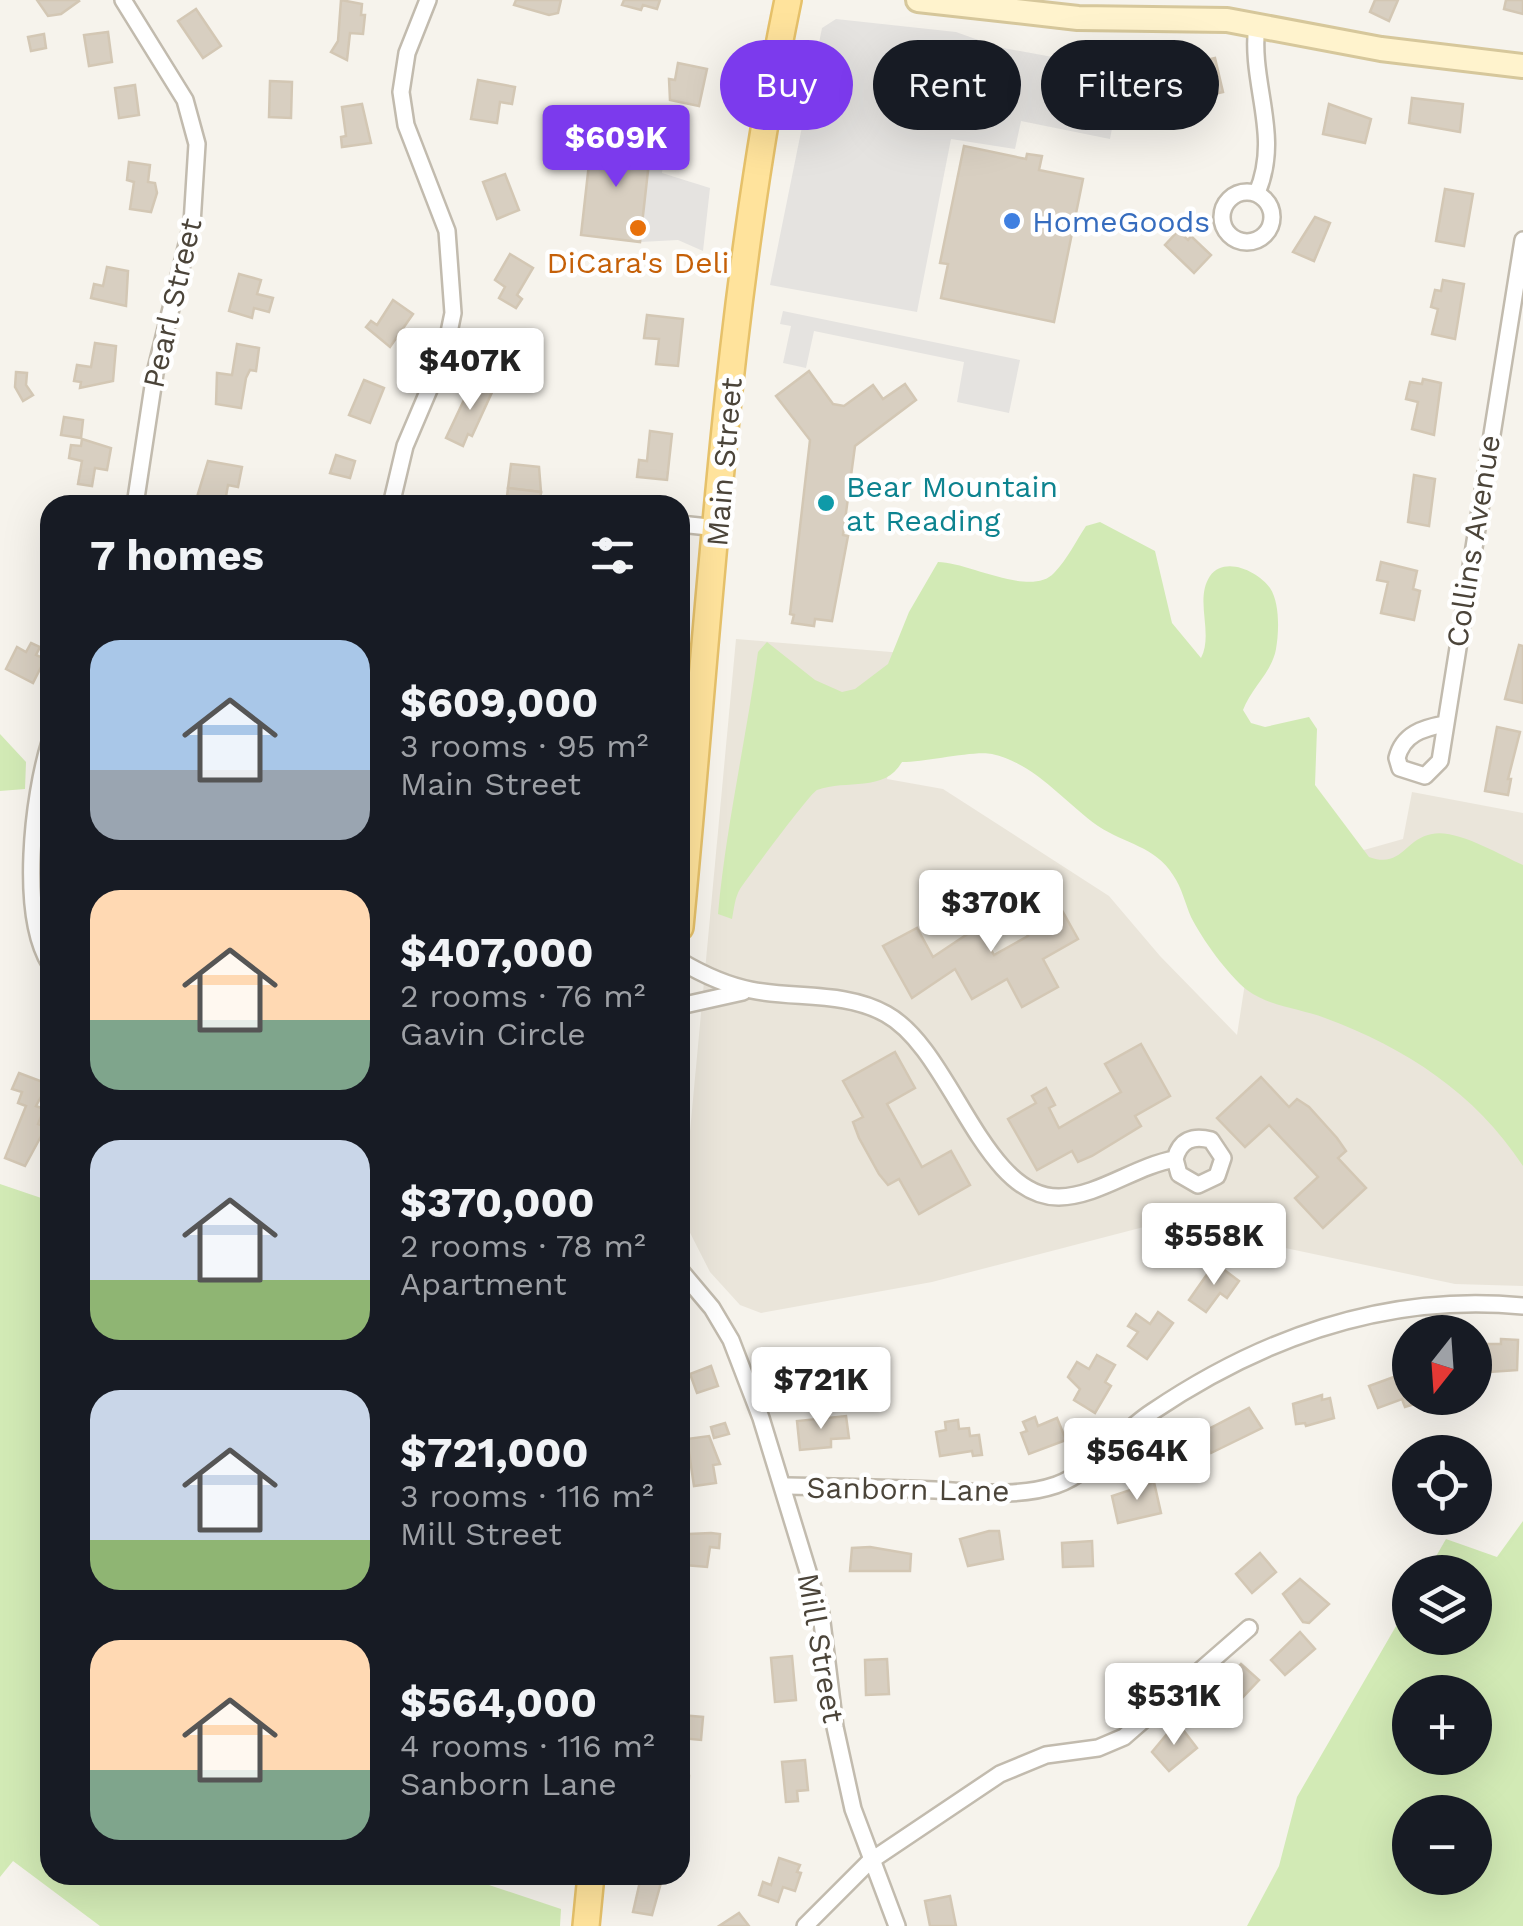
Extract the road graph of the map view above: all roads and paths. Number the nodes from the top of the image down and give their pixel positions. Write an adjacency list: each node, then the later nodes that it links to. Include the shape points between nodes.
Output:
1 (123, 0): 9 (street, Pearl Street, via 186,100 197,152 188,251 155,373)
2 (428, 0): 10 (street, via 407,53 402,108 447,231 453,313)
3 (788, 0): 12 (main road, Main Street, via 748,233)
4 (918, 0): 5 (main road, via 1078,18)
5 (1258, 24): 6 (main road, via 1381,49); 7 (street, via 1255,49 1270,141)
6 (1523, 66)
7 (1256, 194)
8 (1523, 240): 13 (street, Collins Avenue)
9 (137, 495)
10 (394, 495)
11 (690, 525): 12 (street)
12 (718, 528): 15 (main road, Main Street)
13 (1446, 724)
14 (40, 790): 16 (street, via 34,884)
15 (690, 823)
16 (40, 939)
17 (690, 966): 18 (street)
18 (752, 990): 19 (street); 20 (street, via 854,1002 898,1021 934,1058 1006,1173 1033,1192 1066,1196)
19 (690, 1004)
20 (1175, 1159)
21 (690, 1282): 23 (street, Mill Street, via 738,1355)
22 (1523, 1306): 23 (street, Sanborn Lane, via 1436,1304 1373,1312 1271,1345 1167,1402 1086,1469 1041,1489)
23 (784, 1486): 25 (street, Mill Street, via 821,1614 839,1746)
24 (1249, 1628): 25 (street, via 1124,1737 1014,1766)
25 (869, 1862): 28 (street); 29 (street, Mill Street)
26 (589, 1885): 27 (main road)
27 (586, 1926)
28 (805, 1926)
29 (896, 1926)

